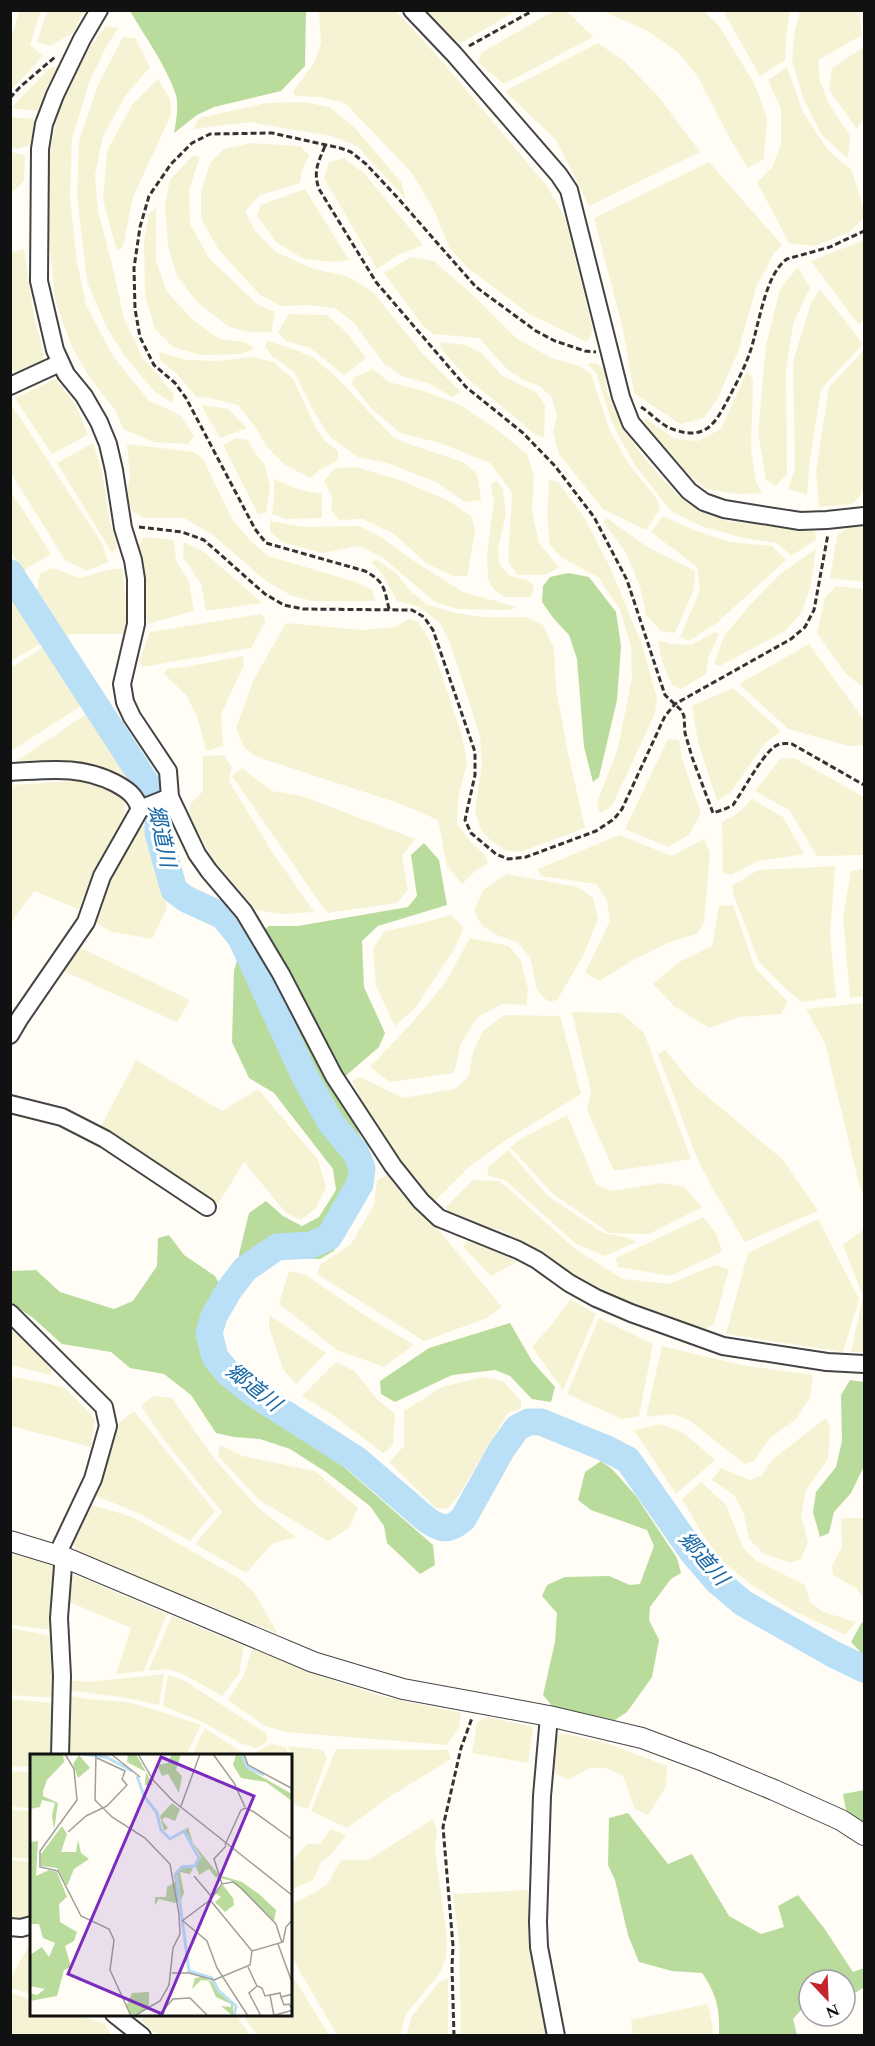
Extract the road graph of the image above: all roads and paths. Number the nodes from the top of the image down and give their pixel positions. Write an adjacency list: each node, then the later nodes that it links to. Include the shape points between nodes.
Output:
1 (99, 10): 4 (street)
2 (412, 10): 5 (street)
3 (534, 10): 5 (path)
4 (82, 39): 6 (path, via 69,45); 10 (street, via 55,95 40,149 39,281)
5 (454, 54): 9 (street, via 569,190)
6 (10, 99)
7 (325, 146): 9 (path, via 351,152 366,164 476,287 536,331 585,351); 16 (path, via 272,133 210,134 192,143 171,164 149,196 134,268 135,309 147,353 186,398 266,543 379,578); 17 (path, via 315,177 319,189 376,282 466,387 523,433 555,466 594,517 627,580 665,695)
8 (864, 231): 12 (path, via 845,242 780,264 768,286 741,374 709,428 687,433 672,430 636,403)
9 (609, 351): 12 (street)
10 (60, 363): 11 (street); 15 (street, via 94,413 108,444)
11 (10, 386)
12 (621, 397): 14 (street, via 631,423 704,502 800,521)
13 (864, 516): 14 (street)
14 (827, 520): 17 (path, via 814,610 805,627 791,639)
15 (123, 528): 16 (path, via 182,532 204,540 284,605 303,609); 20 (street, via 136,579 136,624 122,684 132,717 168,771)
16 (389, 609): 17 (path, via 412,610 424,617 433,630 475,752 475,775 465,820 471,833 508,859 526,858 596,831 614,819 665,716)
17 (675, 705): 19 (path, via 684,716 692,757 713,813 733,805 766,755 782,743 792,744)
18 (10, 772): 21 (street, via 83,770 128,789)
19 (864, 785)
20 (166, 799): 21 (street); 26 (street, via 197,854 244,912 334,1076 393,1166 439,1218 518,1250 596,1298 723,1346)
21 (143, 808): 22 (street, via 102,876 86,922)
22 (10, 1035)
23 (10, 1104): 24 (street, via 62,1117 105,1139)
24 (207, 1207)
25 (10, 1313): 28 (street, via 104,1407 108,1425 93,1479)
26 (864, 1364)
27 (10, 1541): 28 (street)
28 (62, 1556): 29 (street, via 313,1662 402,1689); 31 (street)
29 (481, 1703): 30 (street); 37 (path, via 461,1748 443,1827 453,1946)
30 (549, 1716): 32 (street, via 642,1738 685,1754 841,1820); 38 (street, via 538,1922)
31 (60, 1754)
32 (864, 1835)
33 (30, 1926): 34 (street)
34 (10, 1927)
35 (117, 2016): 36 (street)
36 (142, 2036)
37 (454, 2036)
38 (555, 2036)

